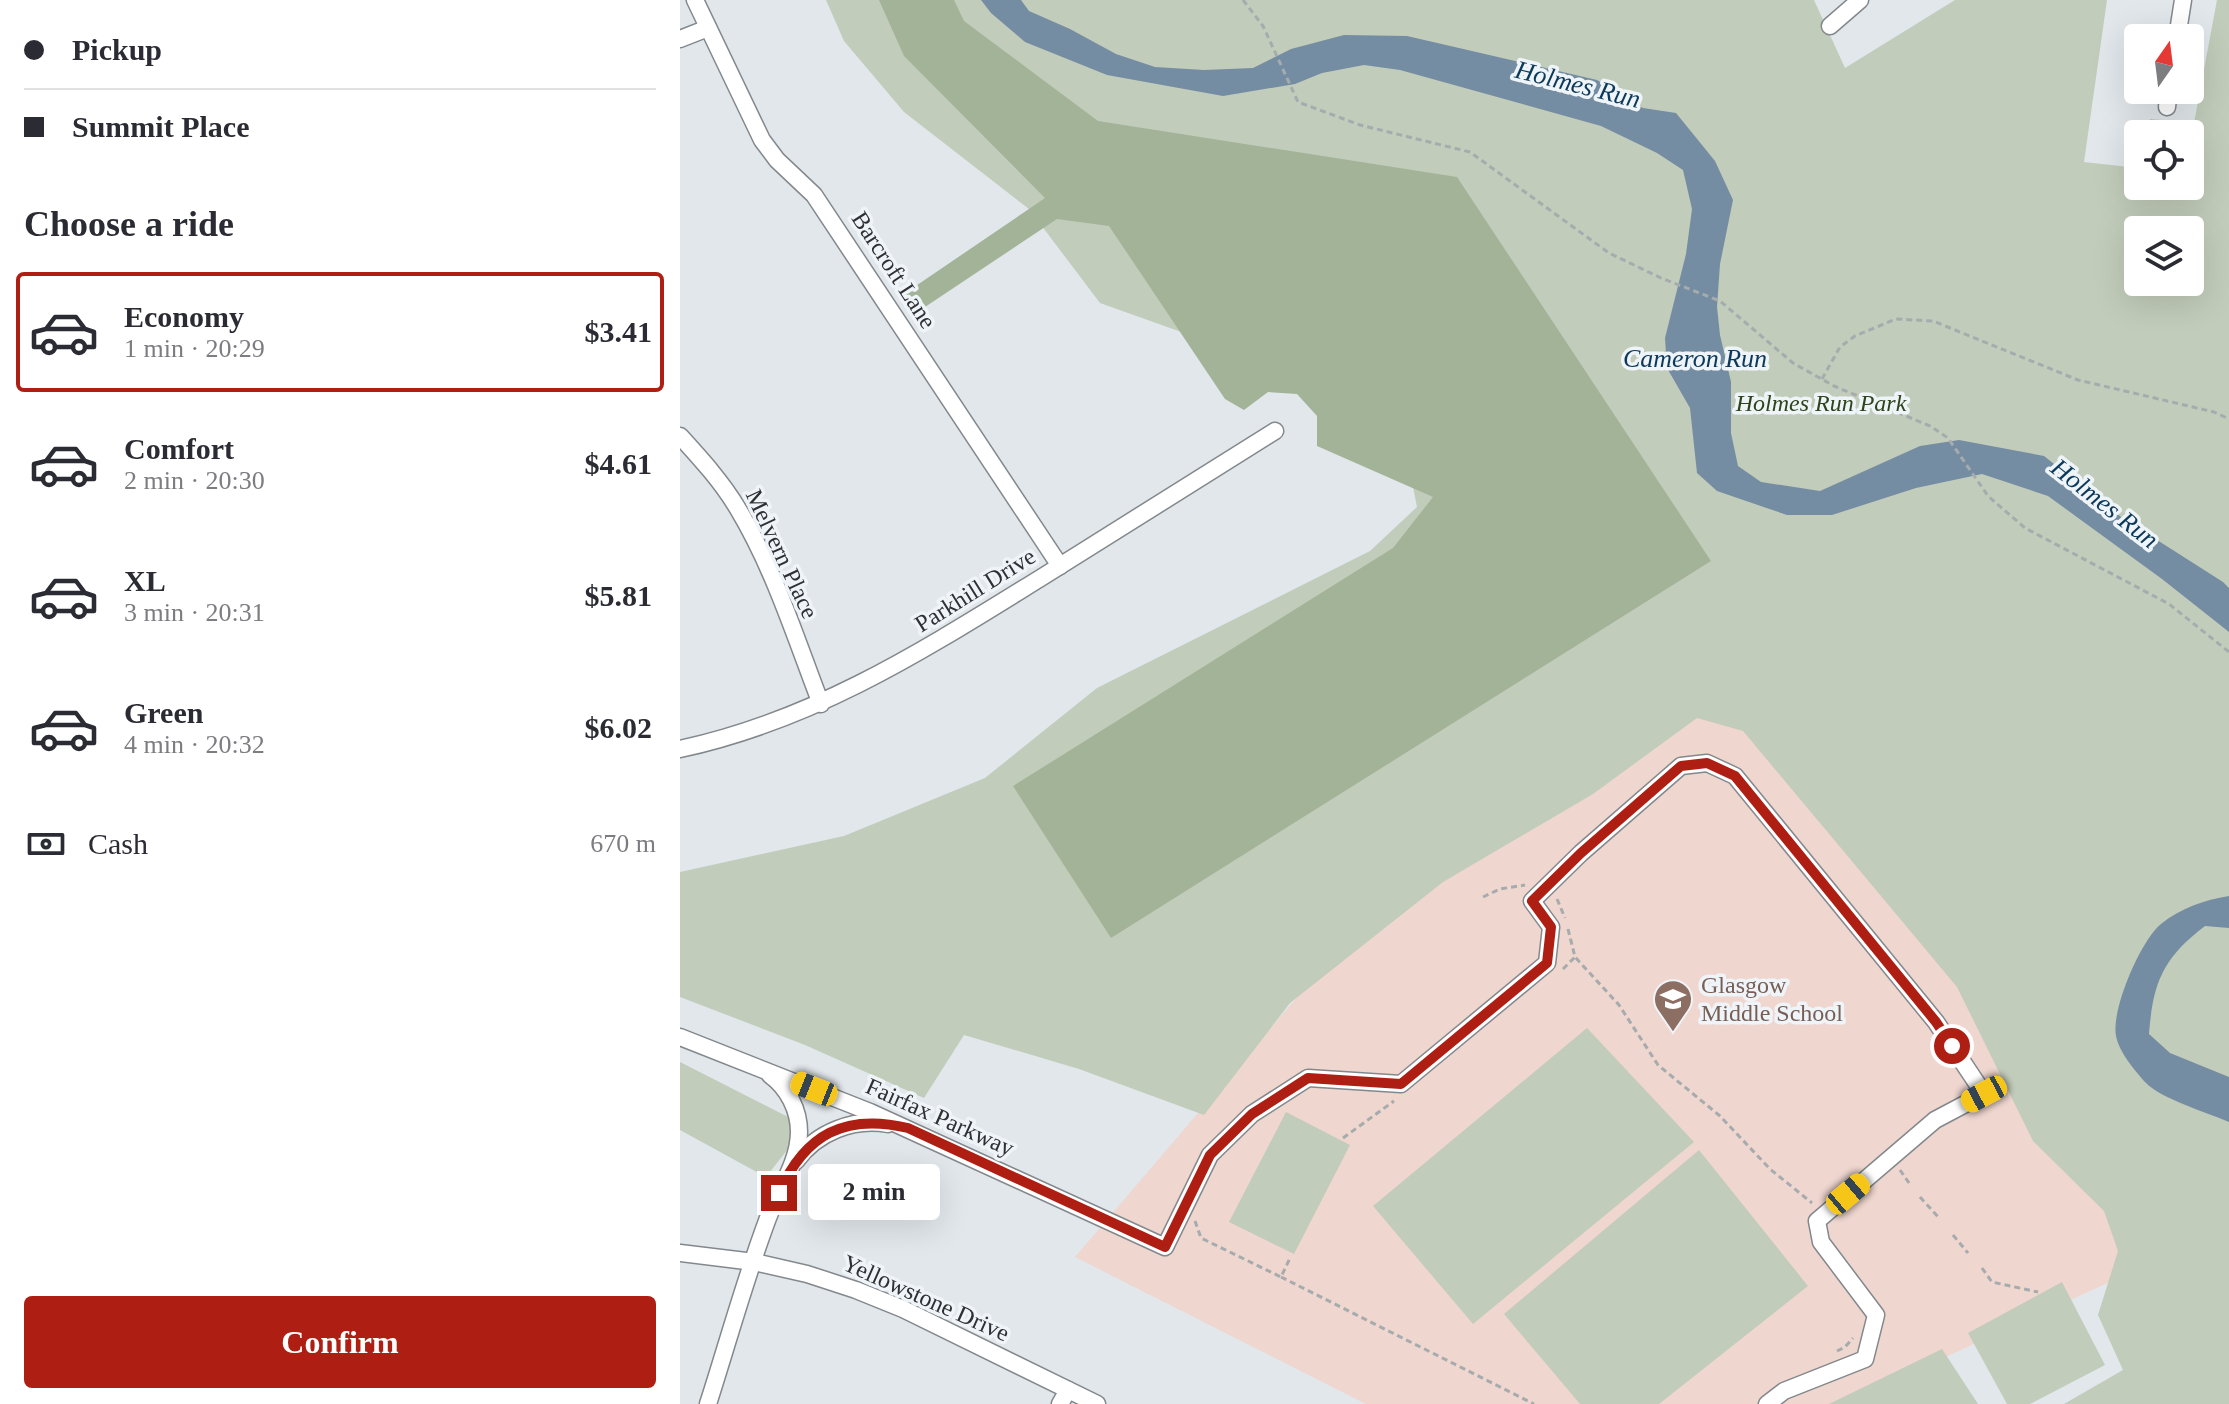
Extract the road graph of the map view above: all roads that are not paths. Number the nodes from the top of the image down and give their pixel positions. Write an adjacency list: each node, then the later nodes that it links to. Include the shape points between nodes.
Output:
1 (695, 0): 6 (street, Barcroft Lane)
2 (2183, 0): 4 (street)
3 (1853, 2): 5 (street)
4 (2179, 24)
5 (1830, 26)
6 (708, 28): 7 (street); 10 (street, Barcroft Lane, via 762,140 822,205)
7 (680, 39)
8 (1275, 431): 10 (street, Parkhill Drive)
9 (680, 436): 11 (street, Melvern Place, via 726,491 751,533)
10 (1060, 566): 11 (street, Parkhill Drive, via 928,648)
11 (821, 704): 12 (street, Parkhill Drive)
12 (680, 749)
13 (680, 1037): 14 (street, Fairfax Parkway)
14 (759, 1067): 15 (street, Fairfax Parkway); 16 (street, via 783,1087 798,1117 797,1152)
15 (908, 1128): 16 (street, via 875,1122 835,1130); 22 (street, Fairfax Parkway, via 1165,1247 1210,1155 1252,1114 1308,1078 1401,1084 1547,963 1551,927 1532,901 1681,766 1707,763 1735,776 1936,1022 1984,1094 1935,1120 1817,1221 1821,1242 1876,1315 1865,1359 1784,1391)
16 (790, 1168): 18 (street)
17 (680, 1253): 18 (street, Yellowstone Drive)
18 (754, 1262): 19 (street, Yellowstone Drive, via 807,1274 903,1309); 20 (street)
19 (1064, 1397): 21 (street, Yellowstone Drive)
20 (708, 1404)
21 (1097, 1404)
22 (1767, 1404)

